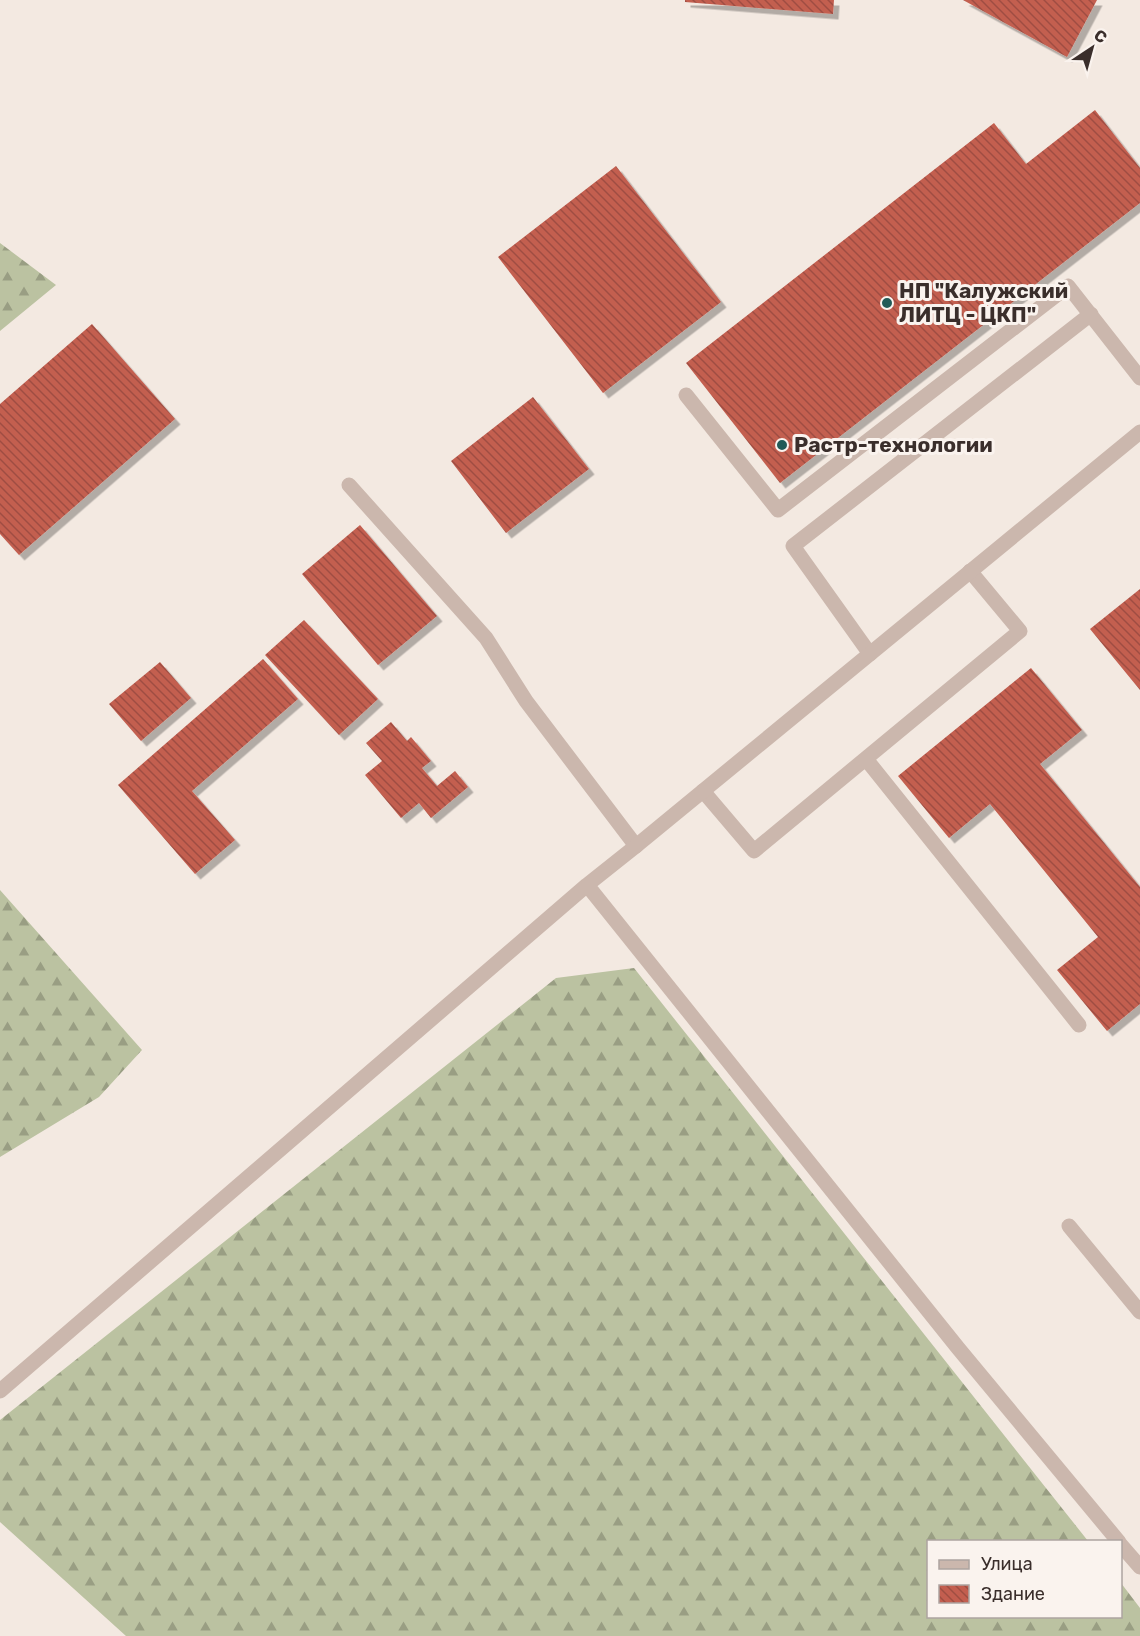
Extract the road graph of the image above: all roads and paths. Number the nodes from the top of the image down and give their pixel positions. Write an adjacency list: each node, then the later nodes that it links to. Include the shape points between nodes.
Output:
1 (1091, 314): 2 (street); 3 (street, via 1068,286 778,510); 7 (street, via 792,546)
2 (1140, 378)
3 (686, 395)
4 (1140, 432): 6 (street)
5 (349, 485): 10 (street, via 486,638 526,701)
6 (970, 571): 7 (street); 8 (street, via 1020,632)
7 (870, 654): 9 (street)
8 (866, 759): 9 (street, via 754,851); 12 (street)
9 (704, 791): 10 (street)
10 (636, 846): 11 (street)
11 (586, 885): 15 (street); 16 (street)
12 (1078, 1025)
13 (1069, 1226): 14 (street)
14 (1140, 1312)
15 (0, 1391)
16 (1118, 1540)
17 (1122, 1545): 18 (street)
18 (1140, 1567)

